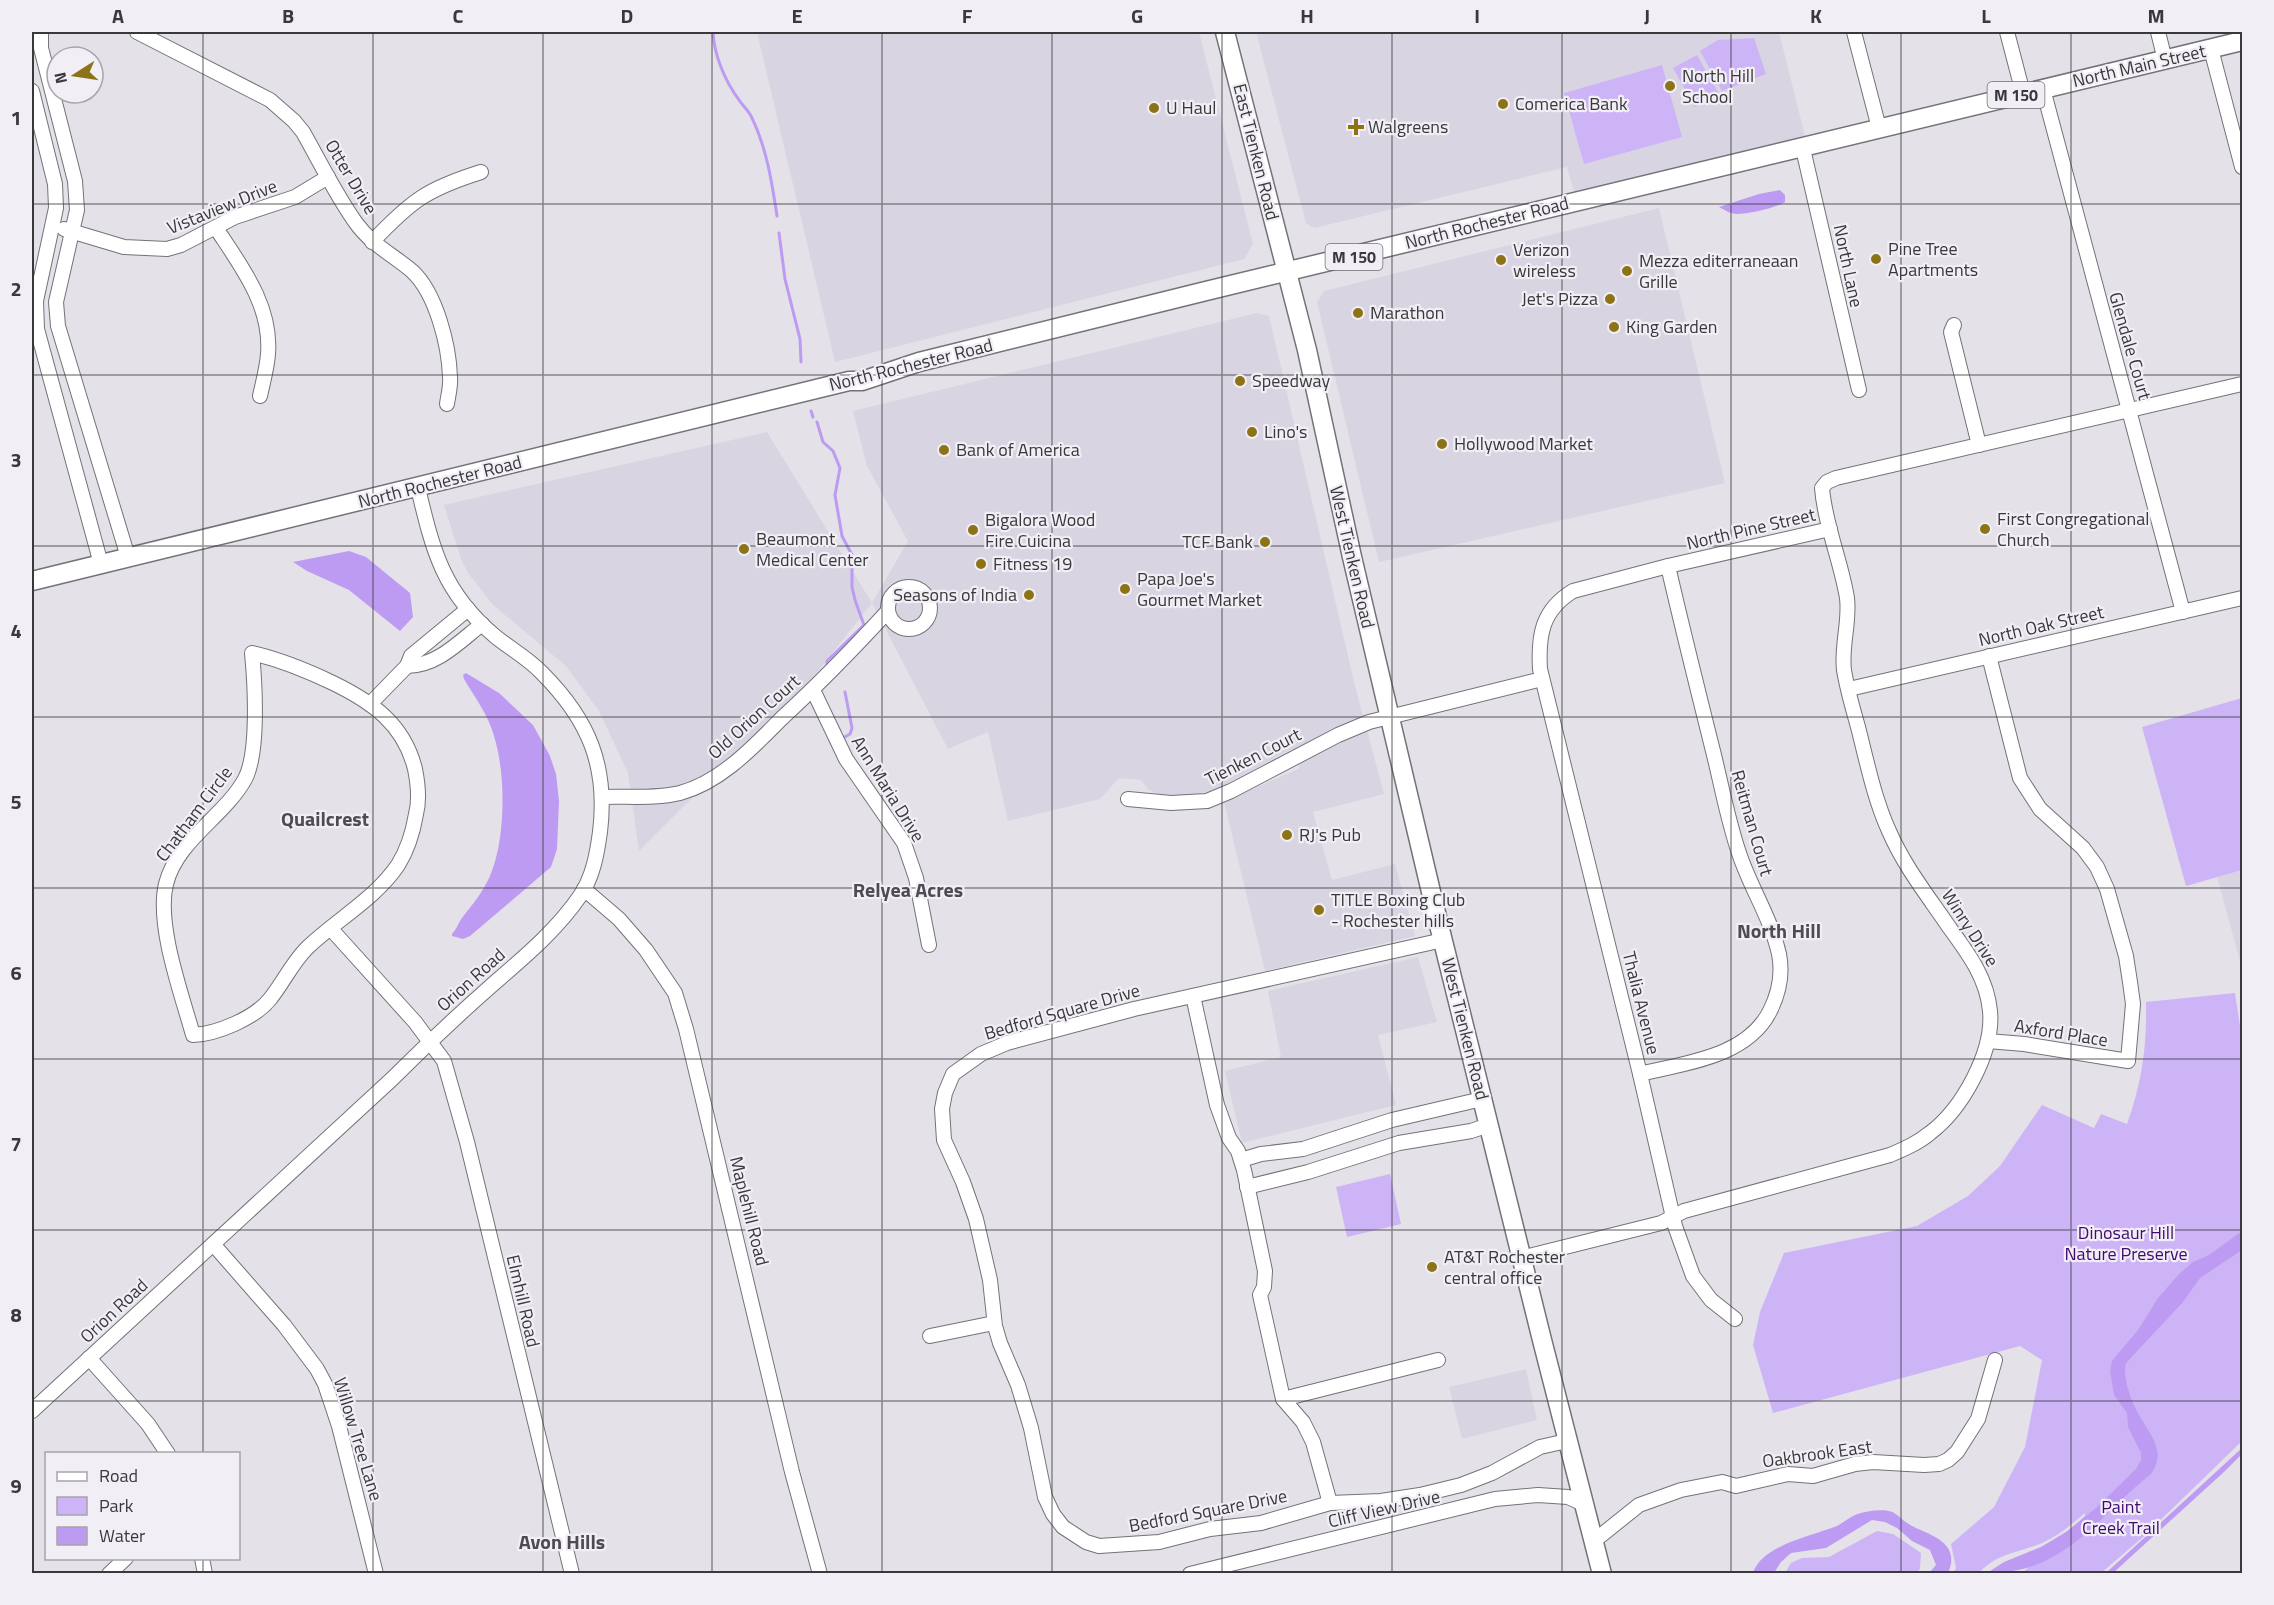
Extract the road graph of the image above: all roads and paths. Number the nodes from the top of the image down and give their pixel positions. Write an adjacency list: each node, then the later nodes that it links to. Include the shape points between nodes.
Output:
1 (41, 32): 20 (street, via 41,48 75,181 77,210)
2 (137, 32): 17 (street, Otter Drive, via 270,100 303,132)
3 (1225, 32): 22 (main road, East Tienken Road)
4 (1854, 32): 13 (street)
5 (2007, 32): 12 (street)
6 (2158, 32): 9 (street)
7 (2242, 41): 8 (main road, North Main Street / M 150)
8 (2211, 49): 9 (main road, North Main Street / M 150); 15 (street)
9 (2165, 60): 10 (main road, North Main Street / M 150)
10 (2043, 89): 12 (main road, North Main Street / M 150); 28 (street, Glendale Court)
11 (32, 91): 18 (street, via 55,184)
12 (2024, 93): 13 (main road, North Main Street / M 150)
13 (1879, 128): 14 (main road, North Main Street / M 150)
14 (1797, 150): 22 (main road, North Rochester Road / M 150); 25 (street, North Lane)
15 (2242, 167)
16 (482, 172): 21 (street, via 418,198)
17 (328, 177): 19 (street, Vistaview Drive, via 295,197 235,217); 21 (street, Otter Drive)
18 (54, 226): 20 (street, Vistaview Drive); 30 (street, via 36,301 37,330)
19 (216, 228): 20 (street, Vistaview Drive, via 167,249 124,247); 26 (street, via 255,289 263,313 268,354)
20 (72, 231): 29 (street, via 56,302 57,326)
21 (372, 242): 27 (street, Otter Drive, via 413,272 433,301 451,379)
22 (1287, 273): 32 (main road, North Rochester Road); 51 (main road, West Tienken Road)
23 (1954, 325): 31 (street, via 1951,332)
24 (2242, 384): 28 (street, North Pine Street)
25 (1858, 390)
26 (260, 396)
27 (447, 404)
28 (2130, 410): 31 (street, North Pine Street); 41 (street, Glendale Court)
29 (86, 420): 30 (street); 34 (street)
30 (64, 427): 35 (street)
31 (1979, 445): 33 (street, North Pine Street, via 1827,482 1822,488)
32 (418, 488): 34 (main road, North Rochester Road); 39 (street, Orion Road, via 439,564)
33 (1830, 528): 36 (street, North Pine Street); 48 (street, Winry Drive, via 1848,607 1844,669)
34 (129, 557): 35 (main road, North Rochester Road)
35 (100, 564): 37 (main road, North Rochester Road)
36 (1668, 566): 47 (street, North Pine Street, via 1598,583 1560,599 1544,620 1539,654); 61 (street, Reitman Court, via 1738,852 1773,935 1781,976 1769,1013 1754,1034 1708,1057)
37 (32, 581)
38 (2242, 598): 41 (street, North Oak Street)
39 (468, 609): 42 (street, Orion Road); 46 (street, via 411,656)
40 (888, 611): 43 (street); 43 (street, via 891,597 901,588 915,587 929,599 930,612 923,624 910,629); 44 (street, Old Orion Court)
41 (2183, 612): 45 (street, North Oak Street)
42 (482, 624): 46 (street, via 439,657 419,666); 52 (street, Orion Road, via 542,672 572,706 595,753)
43 (896, 624): 44 (street)
44 (873, 628): 49 (street, Old Orion Court)
45 (1989, 656): 48 (street, North Oak Street); 60 (street, Axford Place, via 2020,778 2040,809 2083,848 2107,889 2126,956 2133,1004 2128,1061)
46 (407, 666): 50 (street)
47 (1542, 679): 51 (street); 61 (street, Thalia Avenue)
48 (1849, 689): 60 (street, Winry Drive, via 1870,776 1888,829 1909,869 1969,955 1986,989 1990,1013)
49 (813, 690): 52 (street, Old Orion Court, via 738,760 697,787 666,795); 57 (street, Ann Maria Drive, via 846,759 904,843 916,878)
50 (370, 704): 55 (street, Chatham Circle, via 391,722 407,745 417,781 418,808 407,849 398,865); 55 (street, Chatham Circle, via 301,667 252,653 253,736 248,773 177,859 166,884 168,935 193,1035 214,1032 262,1009 299,956)
51 (1389, 717): 53 (street, Tienken Court, via 1338,735 1206,801); 56 (main road, West Tienken Road)
52 (602, 797): 54 (street, Orion Road, via 594,867)
53 (1128, 799)
54 (584, 889): 59 (street, Orion Road, via 563,919 536,946); 86 (street, Maplehill Road, via 619,919 675,993)
55 (331, 929): 59 (street, Elmhill Road)
56 (1443, 940): 58 (street, Bedford Square Drive); 62 (main road, West Tienken Road)
57 (929, 945)
58 (1193, 996): 64 (street, via 1217,1105); 70 (street, Bedford Square Drive, via 1007,1043 981,1054 953,1074 942,1109 944,1140 976,1219 990,1281)
59 (430, 1040): 67 (street, Orion Road); 85 (street, Elmhill Road, via 444,1060 467,1142)
60 (1988, 1041): 66 (street, Winry Drive, via 1972,1080 1951,1112 1916,1143 1890,1155)
61 (1640, 1074): 66 (street, Thalia Avenue)
62 (1482, 1099): 63 (main road, West Tienken Road); 64 (street, via 1392,1120 1303,1149)
63 (1489, 1125): 65 (street, via 1399,1143); 68 (main road, West Tienken Road)
64 (1241, 1160): 65 (street)
65 (1247, 1187): 75 (street, via 1265,1271 1260,1295)
66 (1673, 1217): 68 (street, Winry Drive); 69 (street, Thalia Avenue, via 1693,1276 1711,1300)
67 (213, 1244): 72 (street, Orion Road); 84 (street, Willow Tree Lane, via 284,1325 325,1384)
68 (1521, 1258): 77 (main road, West Tienken Road)
69 (1735, 1319)
70 (994, 1323): 71 (street); 79 (street, Bedford Square Drive, via 1031,1428 1045,1497 1064,1527 1086,1542 1099,1546 1159,1542 1209,1529 1261,1524)
71 (930, 1336)
72 (89, 1358): 76 (street, Orion Road); 78 (street, via 148,1424)
73 (1438, 1360): 75 (street)
74 (1995, 1360): 81 (street, Oakbrook East, via 1978,1419 1958,1452 1948,1460 1924,1466 1864,1463 1813,1476 1788,1474 1736,1486 1722,1482 1681,1490 1639,1505)
75 (1283, 1399): 79 (street, via 1303,1422 1313,1442)
76 (32, 1411)
77 (1567, 1440): 79 (street, Bedford Square Drive, via 1540,1447 1461,1485 1381,1502); 80 (main road, West Tienken Road)
78 (167, 1452)
79 (1330, 1503)
80 (1586, 1505): 81 (main road, West Tienken Road); 87 (street, Cliff View Drive, via 1568,1497 1538,1495 1495,1499)
81 (1594, 1541): 88 (main road, West Tienken Road)
82 (124, 1560): 83 (street)
83 (109, 1574)
84 (376, 1574)
85 (572, 1574)
86 (820, 1574)
87 (1190, 1574)
88 (1602, 1574)

